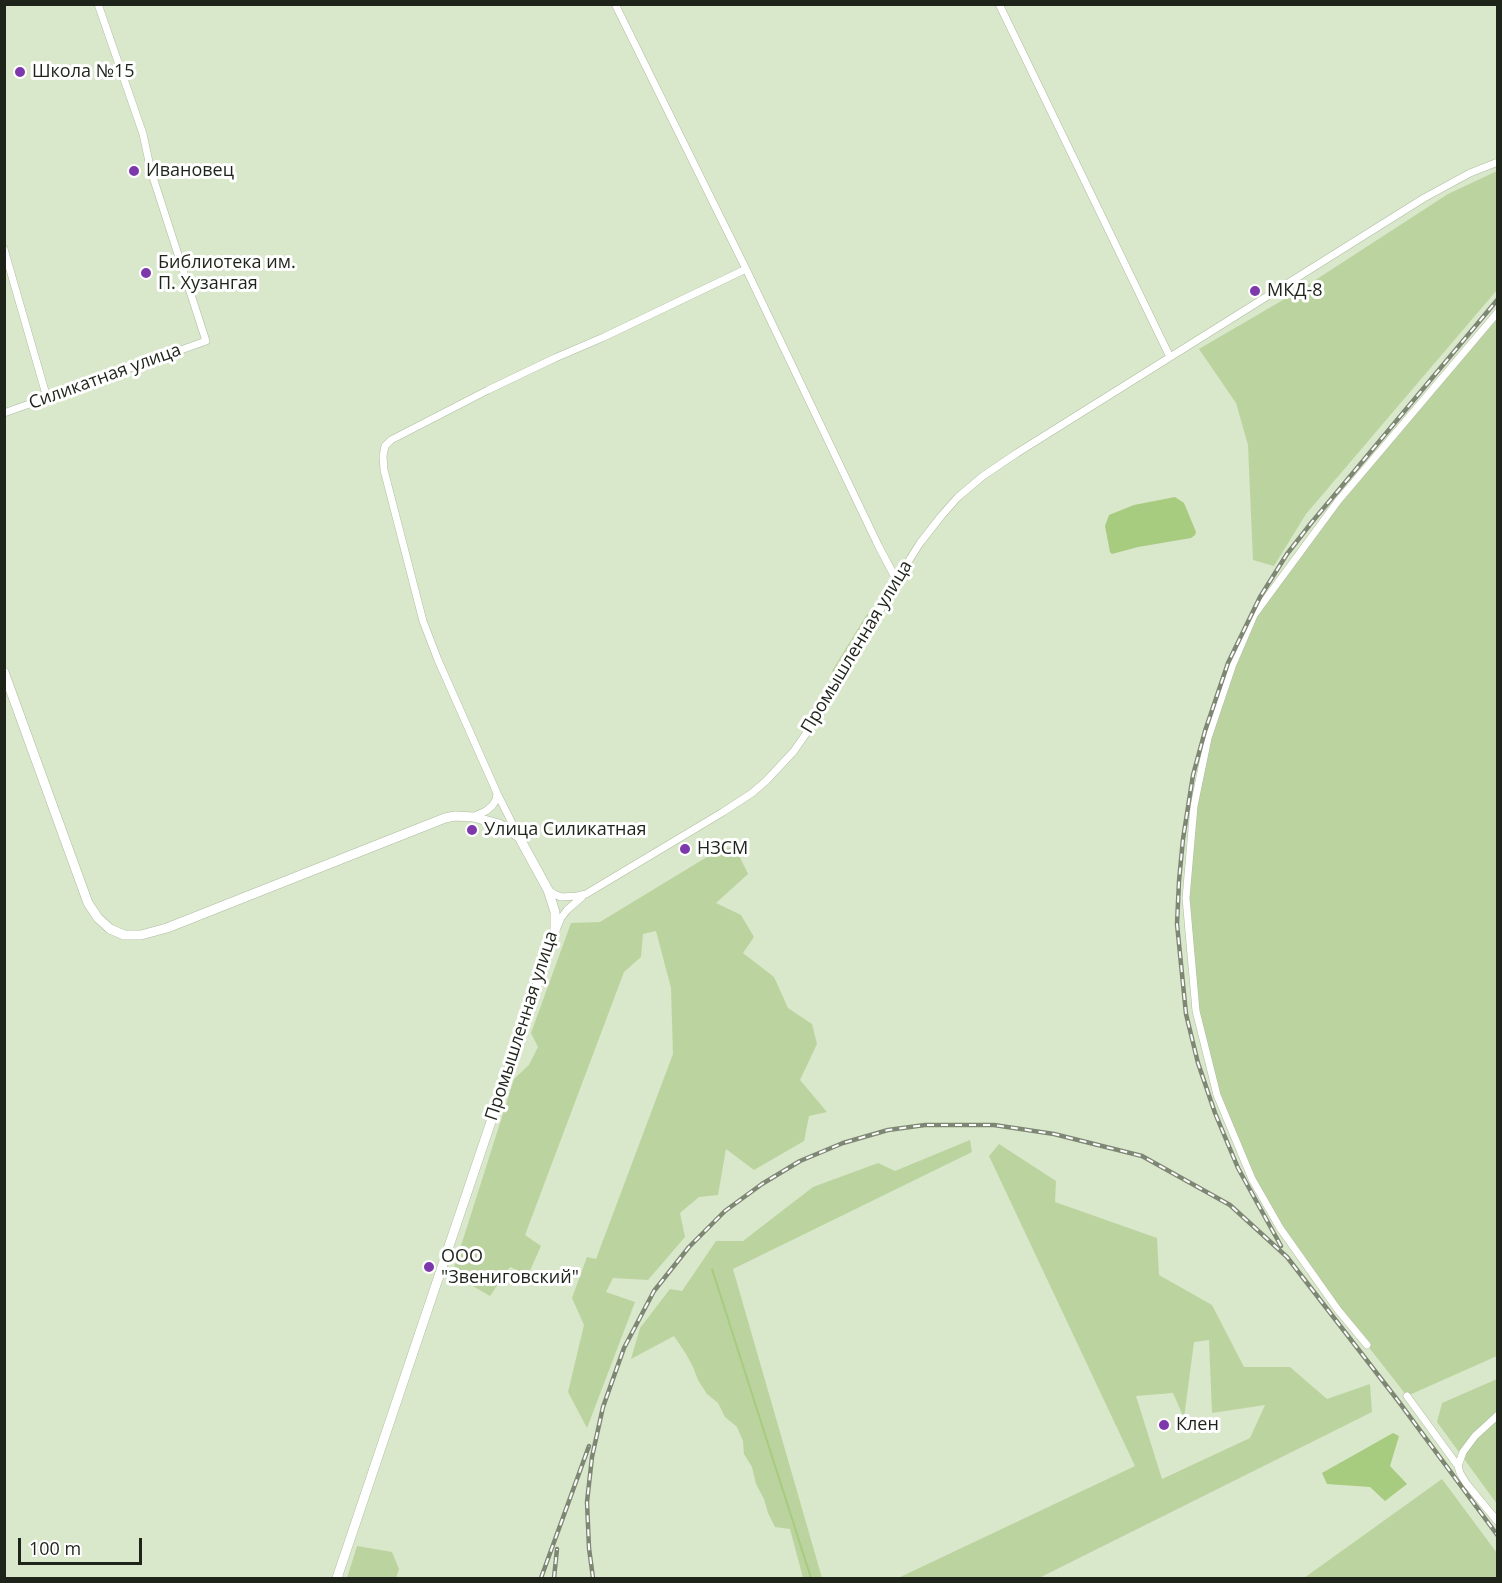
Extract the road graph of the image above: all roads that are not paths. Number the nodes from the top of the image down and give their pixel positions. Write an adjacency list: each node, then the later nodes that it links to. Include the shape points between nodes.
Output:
1 (98, 4): 9 (street, Силикатная улица, via 143,134 151,171 206,341)
2 (615, 4): 6 (street)
3 (999, 4): 8 (street)
4 (1497, 162): 8 (street, Промышленная улица, via 1424,198)
5 (4, 249): 9 (street)
6 (746, 269): 11 (street); 13 (street, via 488,390 385,446 384,470 423,621)
7 (1497, 312): 19 (street, via 1338,501 1254,615 1208,738 1194,806 1186,898 1196,1011 1217,1095 1251,1179 1280,1228)
8 (1170, 357): 11 (street, Промышленная улица, via 973,484 920,543)
9 (47, 398): 10 (street, Силикатная улица)
10 (4, 413)
11 (897, 581): 17 (street, Промышленная улица, via 826,705 778,769 723,812)
12 (4, 672): 14 (street, via 87,903 110,929 124,934 141,935 167,928 445,818)
13 (497, 793): 14 (street, via 492,806); 15 (street)
14 (473, 817): 15 (street, via 499,824)
15 (519, 837): 16 (street)
16 (548, 890): 17 (street, Промышленная улица, via 561,897); 18 (street, Промышленная улица, via 555,912)
17 (586, 894): 18 (street, via 567,910)
18 (555, 932): 24 (street, Промышленная улица)
19 (1367, 1345)
20 (1407, 1396): 22 (street)
21 (1497, 1415): 22 (street, via 1475,1436)
22 (1458, 1466): 23 (street, via 1466,1483)
23 (1497, 1522)
24 (338, 1578)

